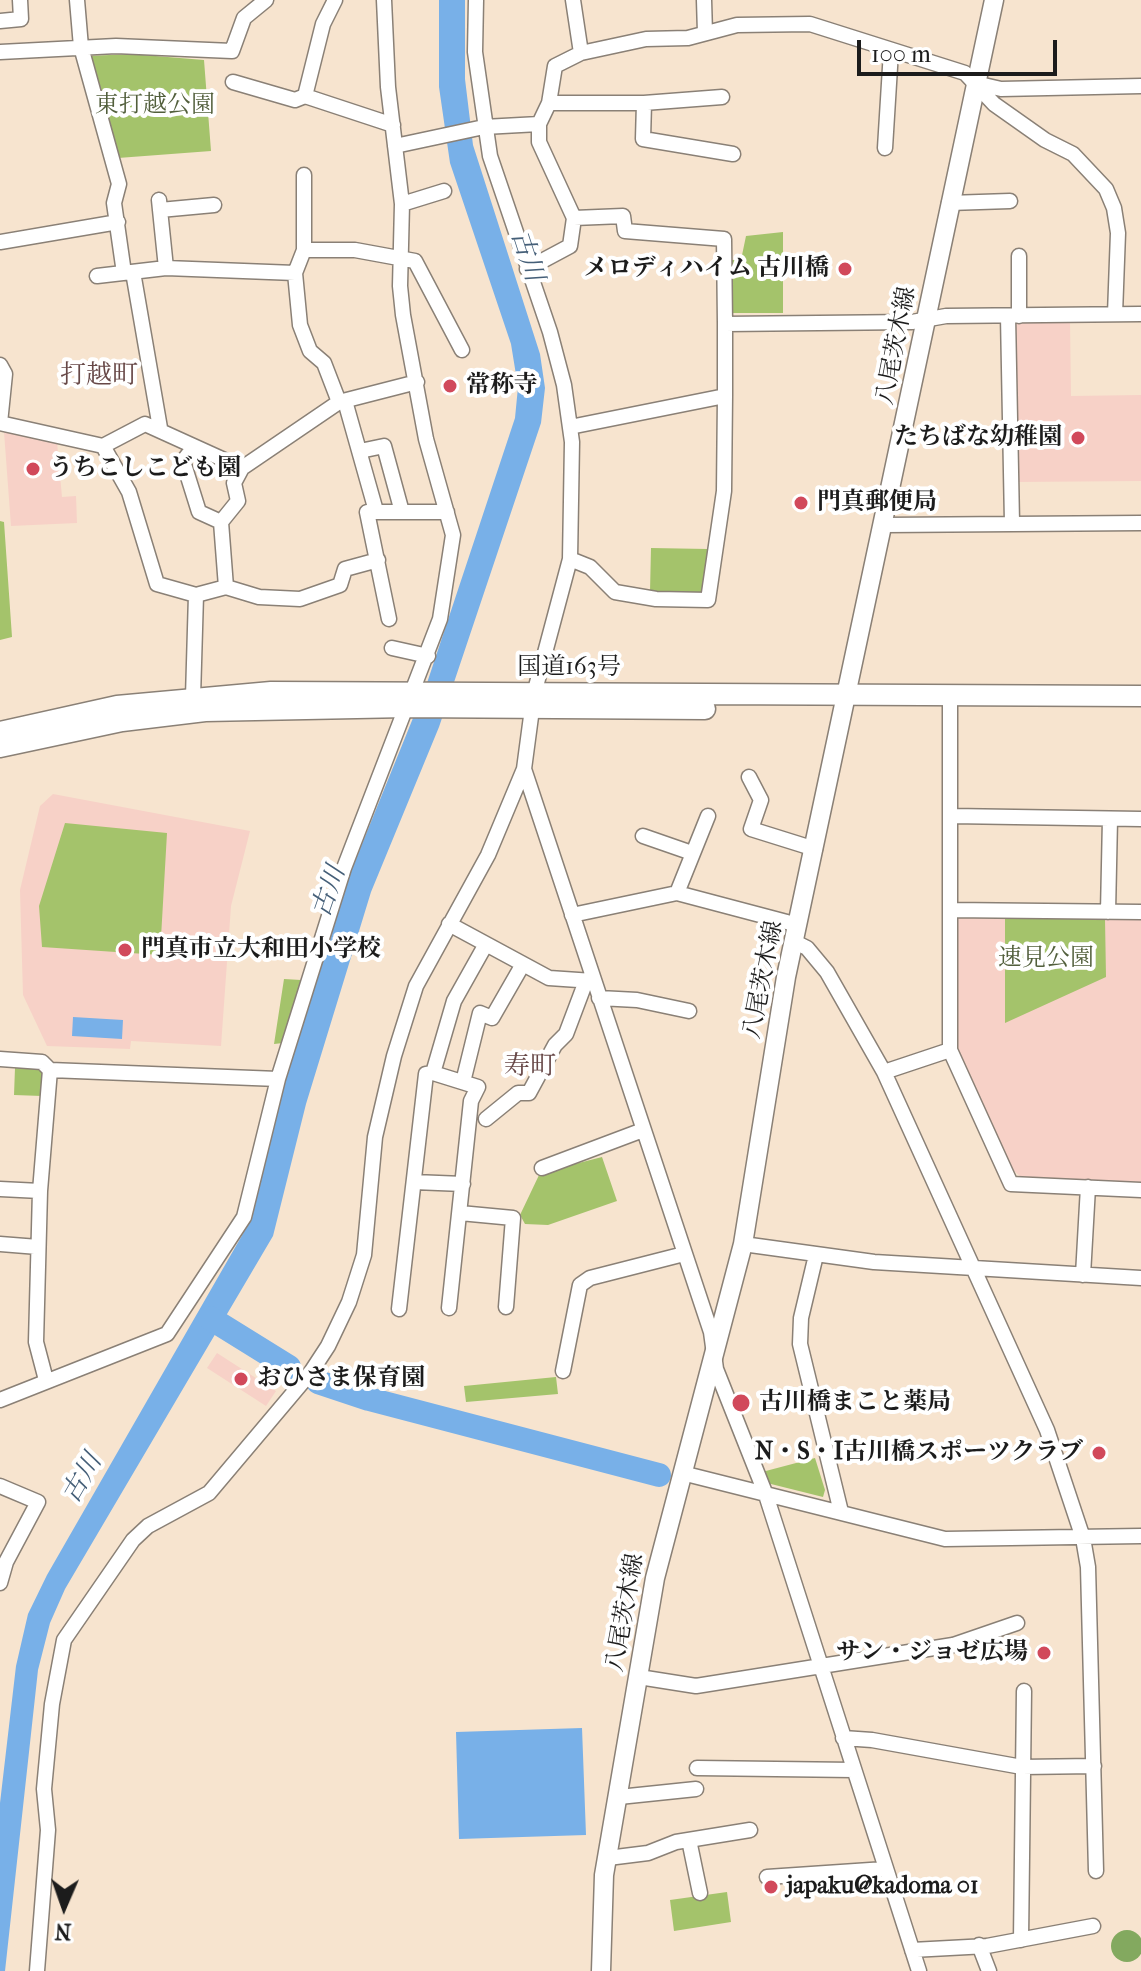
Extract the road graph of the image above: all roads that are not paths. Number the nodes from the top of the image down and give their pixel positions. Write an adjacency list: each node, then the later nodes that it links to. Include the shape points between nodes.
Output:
1 (20, 0): 10 (street, via 21,19)
2 (77, 0): 12 (street)
3 (266, 0): 12 (street, via 244,18 232,51)
4 (335, 0): 19 (street, via 323,24)
5 (384, 0): 24 (street)
6 (476, 0): 25 (street, via 475,52)
7 (573, 0): 15 (street)
8 (704, 0): 11 (street)
9 (994, 0): 17 (main road, 八尾茨木線)
10 (0, 21)
11 (705, 33): 13 (street, via 737,25 810,24); 15 (street)
12 (81, 47): 14 (street); 36 (street, via 119,184 114,203)
13 (891, 51): 17 (street, via 965,73); 27 (street)
14 (0, 52)
15 (581, 53): 21 (street, via 555,66)
16 (233, 82): 19 (street, via 295,100)
17 (975, 83): 18 (street, via 1001,89); 32 (main road, 八尾茨木線); 46 (street, via 1007,113 1073,154 1106,189 1118,233)
18 (1141, 86)
19 (305, 96): 24 (street)
20 (722, 97): 22 (street)
21 (549, 103): 22 (street); 23 (street)
22 (644, 103): 28 (street, via 643,139)
23 (539, 124): 25 (street); 35 (street, via 539,142)
24 (393, 125): 26 (street)
25 (484, 127): 26 (street); 42 (street, via 498,188)
26 (395, 146): 33 (street)
27 (885, 148)
28 (733, 154)
29 (304, 175): 38 (street)
30 (444, 191): 33 (street)
31 (1010, 201): 32 (street)
32 (949, 203): 49 (main road, 八尾茨木線)
33 (402, 204): 40 (street)
34 (214, 205): 41 (street, via 160,205)
35 (574, 218): 42 (street, via 570,246); 50 (street, via 623,216 625,231 724,239)
36 (118, 222): 37 (street); 43 (street)
37 (0, 242)
38 (304, 250): 40 (street); 44 (street)
39 (1019, 256): 48 (street)
40 (402, 257): 51 (street, via 415,261); 53 (street, via 403,315)
41 (166, 268): 43 (street); 44 (street)
42 (527, 269): 57 (street, via 550,332)
43 (128, 273): 45 (street); 58 (street)
44 (295, 273): 55 (street, via 300,325)
45 (97, 276)
46 (1115, 314): 47 (street); 48 (street)
47 (1141, 314)
48 (1013, 316): 49 (street); 67 (street)
49 (928, 320): 50 (street); 69 (main road, 八尾茨木線)
50 (725, 324): 54 (street)
51 (462, 350)
52 (0, 365): 56 (street, via 5,374)
53 (417, 382): 55 (street); 65 (street, via 426,439)
54 (725, 396): 57 (street); 70 (street, via 724,491 708,600 615,592 590,567)
55 (342, 401): 61 (street); 62 (street)
56 (0, 423): 59 (street)
57 (570, 427): 70 (street)
58 (160, 428): 59 (street, via 145,424); 60 (street)
59 (103, 446): 73 (street, via 129,492 157,584)
60 (194, 447): 62 (street); 66 (street, via 183,461 199,512)
61 (360, 451): 63 (street); 64 (street, via 384,446)
62 (242, 468): 66 (street, via 234,483 238,501)
63 (376, 511): 64 (street); 71 (street, via 367,512)
64 (402, 512): 65 (street)
65 (447, 512): 76 (street, via 453,535 440,619)
66 (221, 522): 72 (street)
67 (1012, 523): 68 (street); 69 (street)
68 (1141, 523)
69 (885, 525): 82 (main road, 八尾茨木線)
70 (570, 559): 81 (street)
71 (378, 560): 72 (street, via 345,569 340,585 300,599 259,597); 74 (street)
72 (226, 587): 73 (street)
73 (196, 595): 78 (street)
74 (389, 619)
75 (392, 648): 76 (street)
76 (428, 656): 79 (street)
77 (1141, 696): 80 (highway, 国道163号)
78 (193, 697): 79 (highway, 国道163号, via 271,692); 84 (highway, 国道163号, via 117,706)
79 (413, 700): 81 (highway, 国道163号); 85 (highway, 国道163号, via 205,711 122,721); 112 (street, via 344,868)
80 (950, 701): 82 (highway, 国道163号); 83 (highway, 国道163号); 89 (street)
81 (524, 702): 82 (highway, 国道163号); 86 (street)
82 (844, 702): 93 (main road, 八尾茨木線)
83 (1141, 710)
84 (0, 732)
85 (0, 747)
86 (524, 769): 99 (street); 100 (street, via 488,855)
87 (749, 777): 93 (street, via 761,800 751,829)
88 (708, 816): 94 (street)
89 (952, 816): 90 (street); 96 (street)
90 (1110, 819): 91 (street); 97 (street)
91 (1141, 819)
92 (643, 836): 94 (street)
93 (815, 849): 101 (main road, 八尾茨木線)
94 (692, 853): 95 (street)
95 (677, 893): 99 (street); 101 (street)
96 (950, 910): 97 (street); 107 (street)
97 (1108, 912): 98 (street)
98 (1141, 912)
99 (572, 915): 104 (street)
100 (449, 924): 102 (street); 168 (street, via 416,986 394,1056 375,1137 367,1242 337,1328 311,1372 209,1493 148,1526 133,1540 64,1640 44,1789 48,1830)
101 (796, 934): 110 (street, via 827,972); 125 (main road, 八尾茨木線)
102 (486, 944): 103 (street); 111 (street, via 454,1001)
103 (523, 964): 104 (street, via 549,978); 113 (street, via 492,1018 480,1013)
104 (590, 981): 105 (street); 114 (street, via 566,1034 529,1093 518,1093)
105 (599, 998): 106 (street); 115 (street)
106 (689, 1011)
107 (950, 1050): 110 (street); 119 (street, via 1011,1184)
108 (0, 1059): 109 (street, via 42,1062)
109 (50, 1070): 112 (street); 122 (street)
110 (884, 1072): 129 (street)
111 (433, 1073): 113 (street); 117 (street, via 426,1074)
112 (278, 1079): 137 (street, via 244,1217 167,1334)
113 (463, 1082): 118 (street, via 478,1087 471,1101)
114 (486, 1119)
115 (643, 1130): 116 (street); 127 (street)
116 (542, 1168)
117 (414, 1182): 118 (street); 134 (street)
118 (463, 1184): 123 (street)
119 (1088, 1187): 121 (street); 130 (street)
120 (0, 1189): 122 (street)
121 (1141, 1190)
122 (40, 1191): 126 (street)
123 (460, 1213): 132 (street, via 513,1218); 133 (street)
124 (0, 1244): 126 (street)
125 (743, 1244): 128 (street); 135 (main road, 八尾茨木線)
126 (38, 1247): 137 (street, via 36,1342)
127 (684, 1254): 135 (street); 136 (street, via 580,1285)
128 (816, 1255): 129 (street); 142 (street, via 800,1344)
129 (973, 1269): 130 (street); 144 (street, via 1047,1430)
130 (1083, 1275): 131 (street)
131 (1141, 1278)
132 (506, 1307)
133 (449, 1308)
134 (399, 1309)
135 (713, 1349): 139 (main road, 八尾茨木線); 141 (street, via 720,1381)
136 (563, 1371)
137 (46, 1380): 138 (street)
138 (0, 1400)
139 (682, 1473): 141 (street); 148 (main road, 八尾茨木線, via 655,1578)
140 (0, 1486): 145 (street, via 38,1502)
141 (766, 1495): 142 (street); 147 (street)
142 (841, 1512): 144 (street, via 945,1539)
143 (1141, 1536): 144 (street)
144 (1083, 1538): 151 (street)
145 (0, 1583)
146 (1017, 1623): 147 (street, via 953,1645)
147 (820, 1668): 148 (street, via 696,1686); 150 (street)
148 (639, 1677): 156 (main road, 八尾茨木線)
149 (1024, 1691): 152 (street)
150 (843, 1738): 152 (street); 154 (street)
151 (1094, 1766): 152 (street); 161 (street)
152 (1022, 1767): 165 (street)
153 (697, 1768): 154 (street)
154 (854, 1770): 160 (street)
155 (696, 1789): 156 (street)
156 (619, 1797): 159 (main road, 八尾茨木線)
157 (750, 1830): 158 (street)
158 (689, 1840): 159 (street); 163 (street)
159 (608, 1858): 169 (main road, 八尾茨木線)
160 (885, 1869): 162 (street); 167 (street)
161 (1096, 1871)
162 (767, 1877)
163 (700, 1893)
164 (1087, 1928): 165 (street)
165 (1021, 1940): 166 (street)
166 (979, 1945): 167 (street); 171 (street)
167 (912, 1950): 170 (street)
168 (37, 1971)
169 (601, 1971)
170 (919, 1971)
171 (989, 1971)

